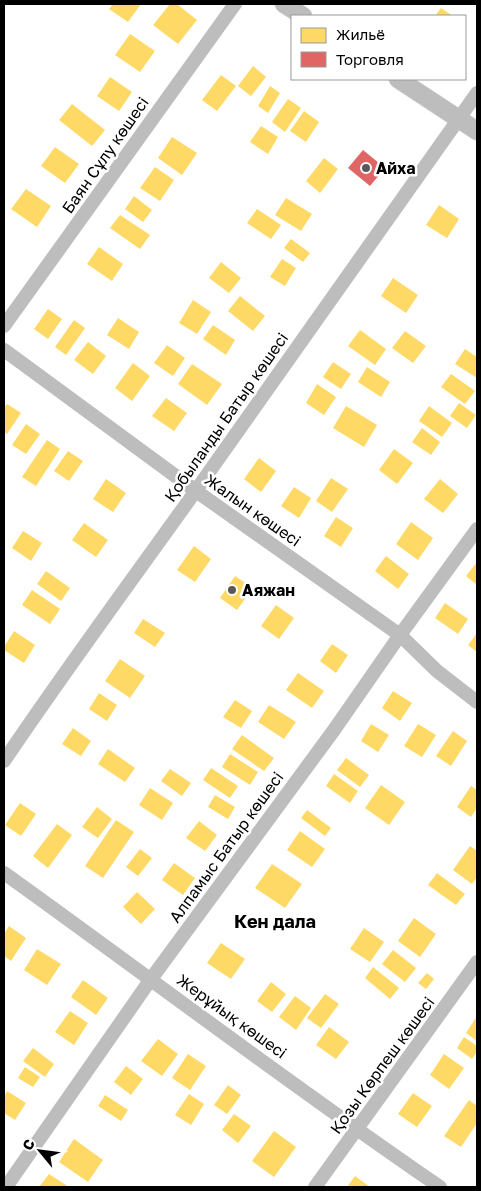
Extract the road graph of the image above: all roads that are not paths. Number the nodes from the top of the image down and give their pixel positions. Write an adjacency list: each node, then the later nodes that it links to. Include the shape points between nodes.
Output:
1 (235, 4): 8 (street, Баян Сұлу көшесі)
2 (284, 4): 3 (main road)
3 (301, 15)
4 (400, 80): 6 (main road)
5 (477, 93): 6 (street, Қобыланды Батыр көшесі)
6 (458, 119): 7 (main road); 10 (street, Қобыланды Батыр көшесі)
7 (477, 131)
8 (4, 326)
9 (4, 350): 10 (street, Жалын көшесі)
10 (196, 491): 12 (street, Жалын көшесі); 14 (street, Қобыланды Батыр көшесі)
11 (477, 529): 12 (street, Алпамыс Батыр көшесі)
12 (400, 635): 13 (street, Жалын көшесі, via 437,671); 17 (street, Алпамыс Батыр көшесі)
13 (477, 702)
14 (4, 761)
15 (4, 873): 17 (street, Жерұйық көшесі)
16 (477, 962): 18 (street, Қозы Көрпеш көшесі)
17 (151, 979): 18 (street, Жерұйық көшесі); 19 (street, Алпамыс Батыр көшесі)
18 (357, 1130): 20 (street, Қозы Көрпеш көшесі); 21 (street, Жерұйық көшесі)
19 (6, 1187)
20 (315, 1187)
21 (440, 1187)

